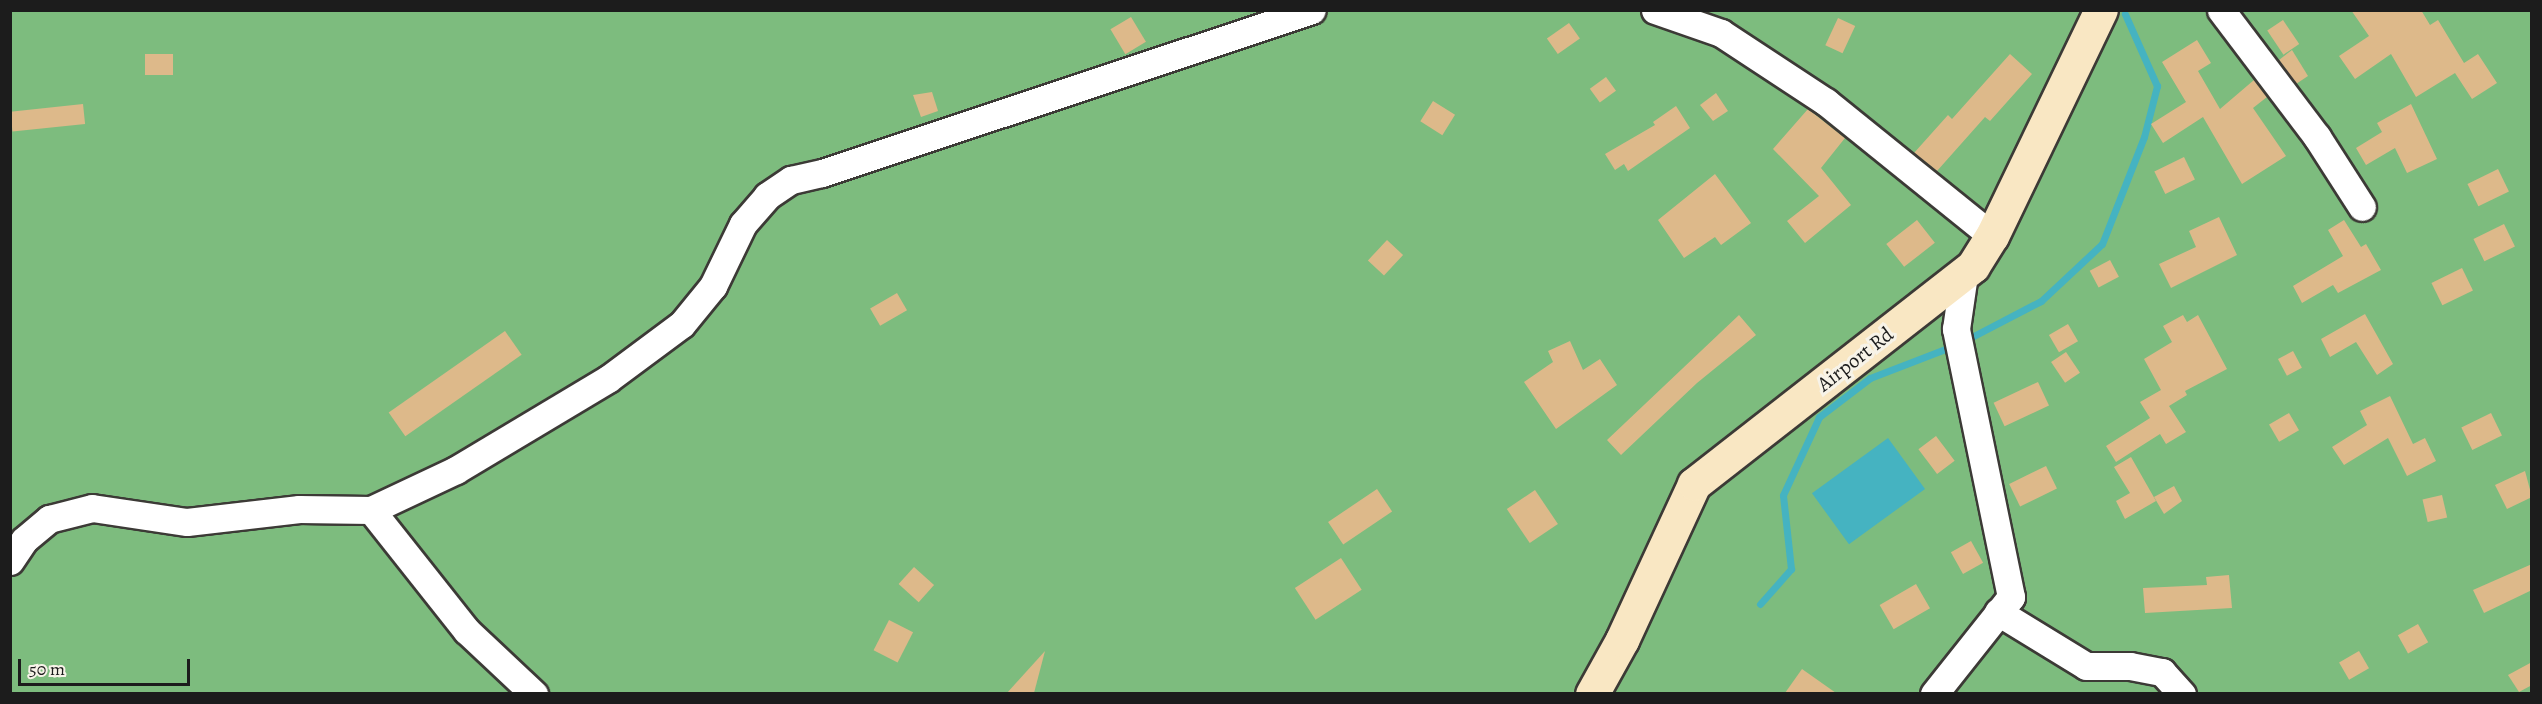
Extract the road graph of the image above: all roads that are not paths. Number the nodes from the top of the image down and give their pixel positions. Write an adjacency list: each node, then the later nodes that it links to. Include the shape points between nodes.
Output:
1 (1312, 10): 8 (street, via 791,180 767,196 743,224 713,286 682,324 609,379 456,470)
2 (1655, 10): 6 (street, via 1721,33 1826,102)
3 (2101, 10): 6 (main road, Airport Rd)
4 (2221, 10): 5 (street, via 2317,137)
5 (2362, 207)
6 (1992, 236): 7 (main road, Airport Rd)
7 (1964, 274): 10 (street, via 1956,329 2011,597); 12 (main road, Airport Rd, via 1694,484 1622,640)
8 (371, 510): 9 (street, via 299,509 187,522 92,507 49,519 24,540); 11 (street, via 467,631)
9 (10, 561)
10 (1998, 612): 13 (street); 14 (street, via 2086,666 2130,666 2162,672)
11 (534, 693)
12 (1592, 693)
13 (1934, 693)
14 (2182, 693)

